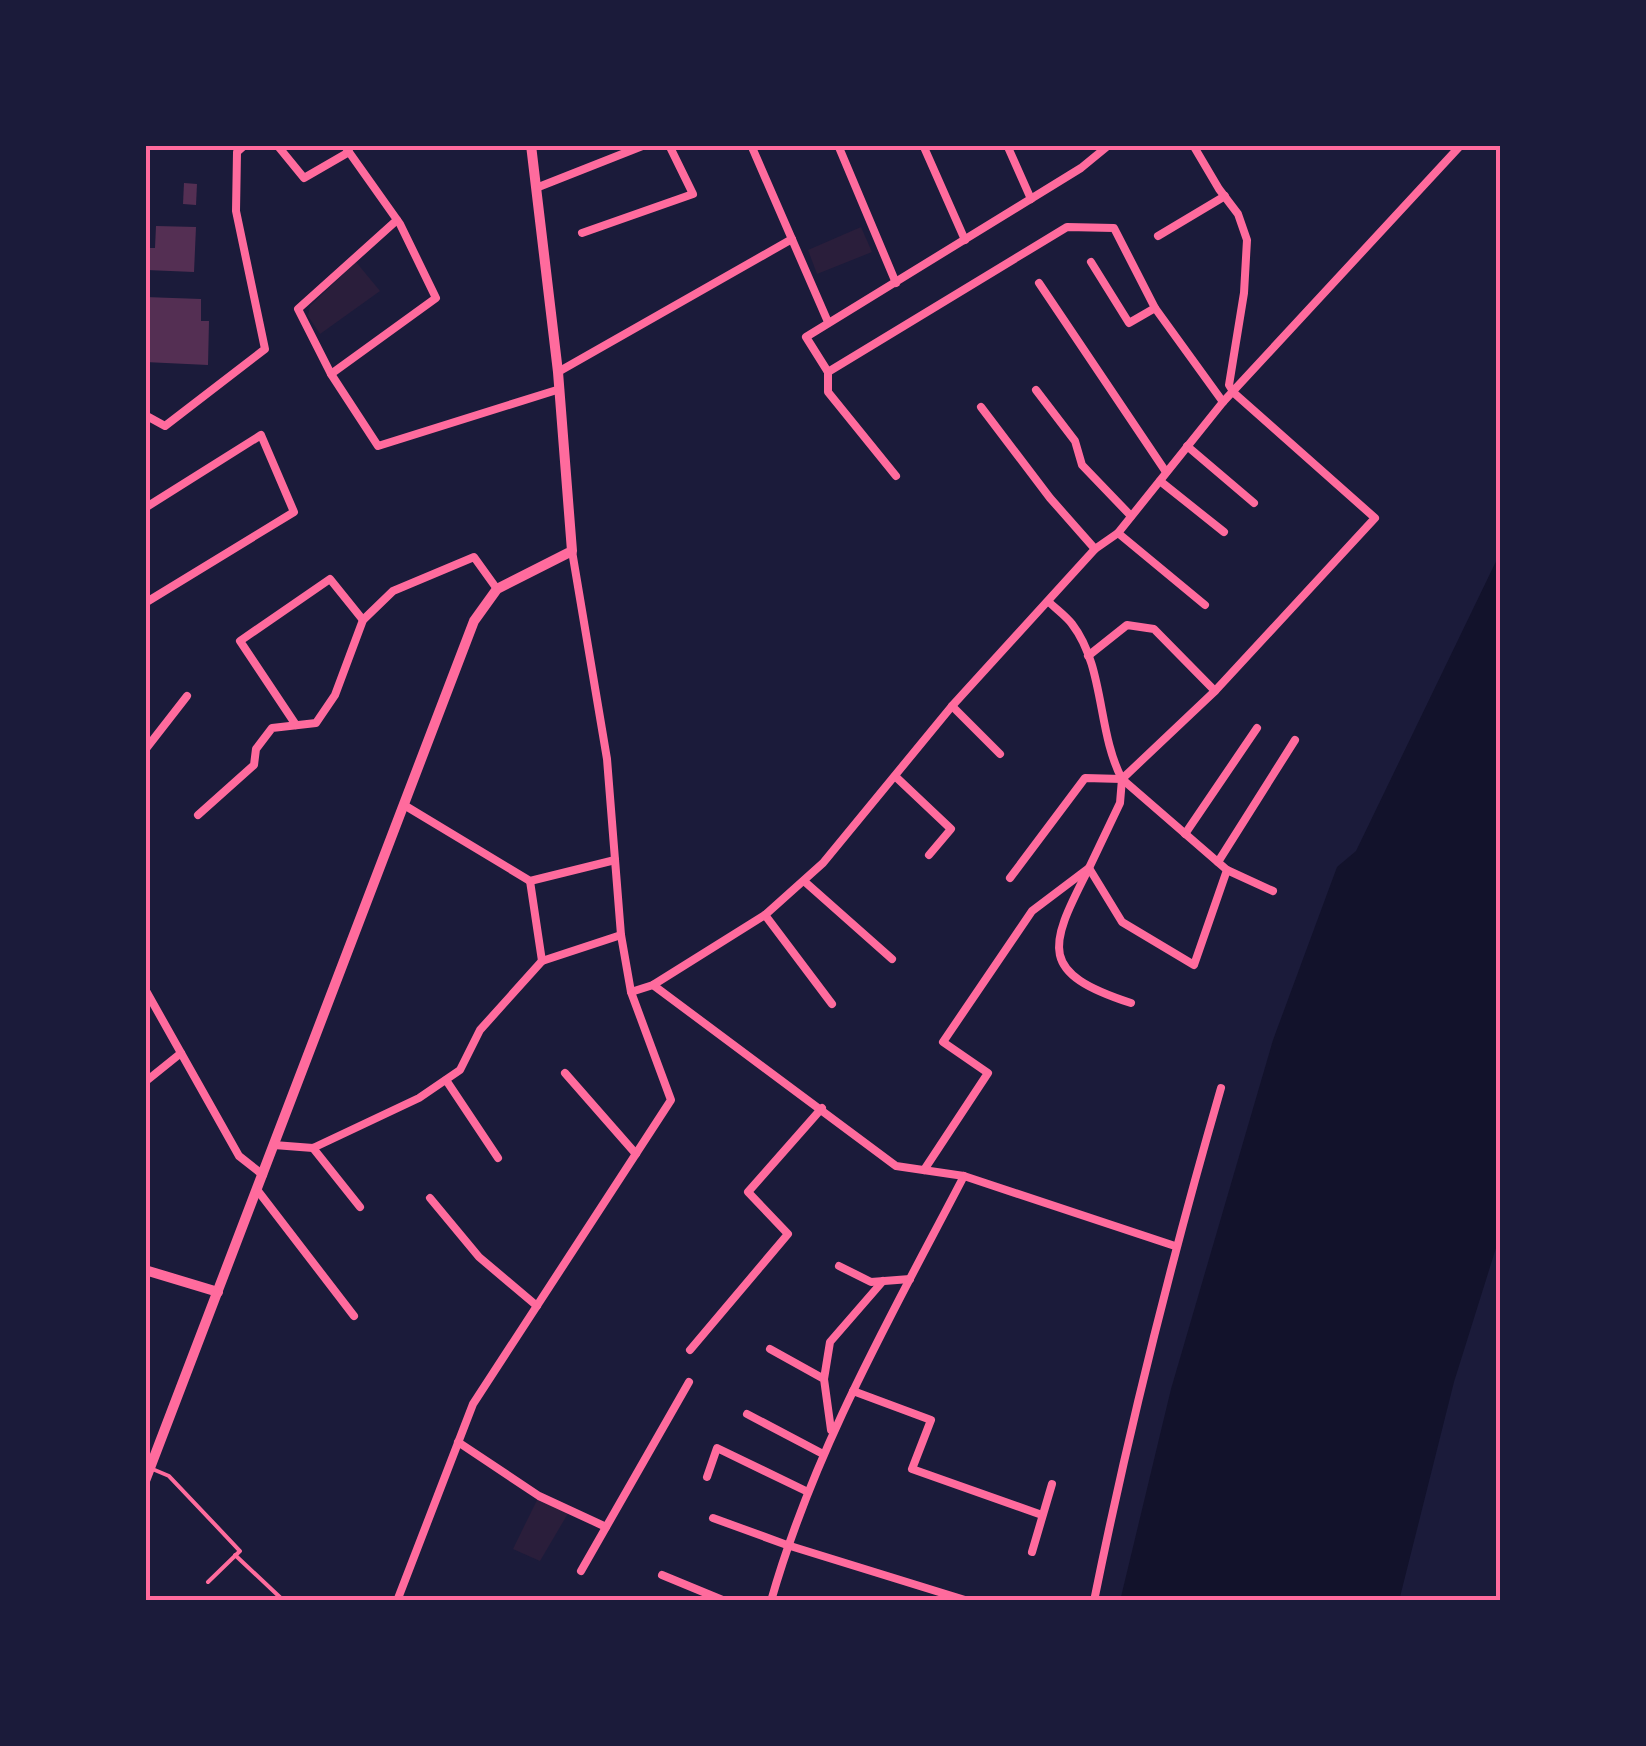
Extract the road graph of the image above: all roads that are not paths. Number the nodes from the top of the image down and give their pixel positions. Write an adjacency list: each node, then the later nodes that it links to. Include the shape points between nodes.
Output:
1 (244, 145): 35 (street, via 236,152 236,211 265,350 165,426)
2 (277, 145): 13 (street, via 304,178)
3 (531, 145): 14 (street)
4 (645, 145): 14 (street)
5 (669, 145): 18 (street, via 693,194)
6 (751, 145): 20 (street)
7 (838, 145): 23 (street)
8 (923, 145): 21 (street)
9 (1007, 145): 16 (street)
10 (1109, 145): 16 (street)
11 (1193, 145): 15 (street)
12 (1461, 145): 32 (street)
13 (347, 149): 17 (street)
14 (536, 188): 27 (street)
15 (1225, 196): 19 (street); 32 (street, via 1247,240 1229,385)
16 (1031, 200): 21 (street)
17 (397, 220): 29 (street, via 298,309); 29 (street, via 436,298)
18 (582, 233)
19 (1158, 236)
20 (792, 240): 26 (street); 27 (street)
21 (965, 240): 23 (street)
22 (1091, 262): 25 (street, via 1130,323)
23 (896, 283): 26 (street)
24 (1038, 283): 37 (street)
25 (1155, 308): 28 (street, via 1114,228 1067,226); 33 (street)
26 (828, 322): 28 (street, via 806,337)
27 (558, 372): 30 (street)
28 (828, 372): 38 (street, via 828,392)
29 (331, 374): 30 (street, via 378,446)
30 (560, 389): 46 (street)
31 (1036, 390): 42 (street, via 1074,441 1082,464)
32 (1234, 394): 33 (street); 53 (street, via 1375,518)
33 (1223, 402): 36 (street)
34 (981, 407): 45 (street)
35 (145, 416)
36 (1187, 446): 37 (street); 40 (street)
37 (1166, 472): 39 (street)
38 (896, 476)
39 (1160, 481): 42 (street); 43 (street)
40 (1254, 503)
41 (145, 508): 49 (street, via 261,435 294,512)
42 (1131, 516): 44 (street)
43 (1224, 532)
44 (1118, 533): 45 (street); 50 (street)
45 (1096, 549): 48 (street)
46 (572, 552): 47 (street); 67 (street, via 607,759)
47 (497, 589): 51 (street, via 474,557 393,591); 63 (street, via 474,622)
48 (1049, 602): 52 (street, via 1073,625); 55 (street)
49 (145, 603)
50 (1205, 606)
51 (362, 620): 56 (street, via 335,695 316,723); 56 (street, via 330,578 240,641)
52 (1088, 656): 53 (street, via 1127,625 1154,629); 62 (street, via 1112,762)
53 (1214, 691): 62 (street)
54 (187, 696): 59 (street)
55 (952, 706): 60 (street); 61 (street)
56 (296, 725): 64 (street, via 272,728 254,764)
57 (1257, 728): 65 (street)
58 (1295, 740): 68 (street)
59 (145, 750)
60 (1000, 754)
61 (896, 777): 66 (street, via 951,829); 73 (street)
62 (1122, 779): 65 (street); 69 (street, via 1120,804); 71 (street, via 1084,778)
63 (404, 806): 72 (street); 90 (street)
64 (198, 815)
65 (1185, 834): 68 (street)
66 (929, 855)
67 (615, 860): 72 (street); 76 (street)
68 (1218, 862): 70 (street)
69 (1089, 868): 70 (street, via 1122,922 1194,964); 82 (street, via 1057,934 1060,957 1070,975); 94 (street, via 1032,910 943,1042 988,1073)
70 (1227, 870): 74 (street)
71 (1010, 878)
72 (530, 881): 78 (street)
73 (804, 881): 75 (street); 77 (street)
74 (1273, 891)
75 (765, 916): 79 (street); 83 (street)
76 (621, 935): 78 (street); 81 (street)
77 (892, 959)
78 (542, 961): 86 (street)
79 (653, 985): 81 (street); 89 (street)
80 (145, 989): 84 (street)
81 (631, 992): 92 (street, via 671,1100)
82 (1131, 1003)
83 (832, 1004)
84 (181, 1053): 87 (street); 95 (street, via 239,1156)
85 (566, 1073): 92 (street)
86 (446, 1080): 91 (street); 93 (street)
87 (145, 1082)
88 (1221, 1088): 100 (street)
89 (822, 1108): 94 (street, via 896,1166); 109 (street, via 748,1192 788,1234)
90 (274, 1145): 91 (street); 95 (street)
91 (313, 1148): 99 (street)
92 (636, 1154): 106 (street)
93 (498, 1158)
94 (924, 1170): 96 (street)
95 (263, 1175): 97 (street)
96 (964, 1176): 100 (street); 103 (street)
97 (258, 1192): 105 (street); 107 (street)
98 (430, 1198): 106 (street, via 479,1257)
99 (360, 1207)
100 (1175, 1246): 136 (street)
101 (839, 1266): 104 (street)
102 (145, 1270): 105 (street)
103 (910, 1280): 104 (street); 112 (street)
104 (883, 1281): 110 (street, via 830,1342)
105 (218, 1292): 117 (street)
106 (536, 1306): 115 (street, via 473,1404)
107 (354, 1316)
108 (770, 1349): 110 (street)
109 (690, 1350)
110 (824, 1379): 114 (street)
111 (689, 1382): 124 (street)
112 (853, 1390): 114 (street); 122 (street, via 930,1420 912,1469)
113 (748, 1414): 116 (street)
114 (831, 1435): 116 (street)
115 (458, 1442): 124 (street, via 539,1496); 133 (street)
116 (823, 1454): 121 (street)
117 (150, 1468): 119 (street); 127 (lane, via 168,1476 240,1551)
118 (707, 1476): 121 (street, via 717,1448)
119 (145, 1480)
120 (1052, 1484): 122 (street)
121 (808, 1492): 125 (street)
122 (1042, 1516): 126 (street)
123 (713, 1518): 125 (street)
124 (606, 1527): 128 (street)
125 (787, 1545): 131 (street); 135 (street)
126 (1032, 1552)
127 (235, 1555): 130 (lane); 132 (lane)
128 (581, 1571)
129 (662, 1575): 134 (street)
130 (208, 1582)
131 (965, 1600)
132 (284, 1601)
133 (397, 1601)
134 (724, 1601)
135 (771, 1601)
136 (1094, 1601)

